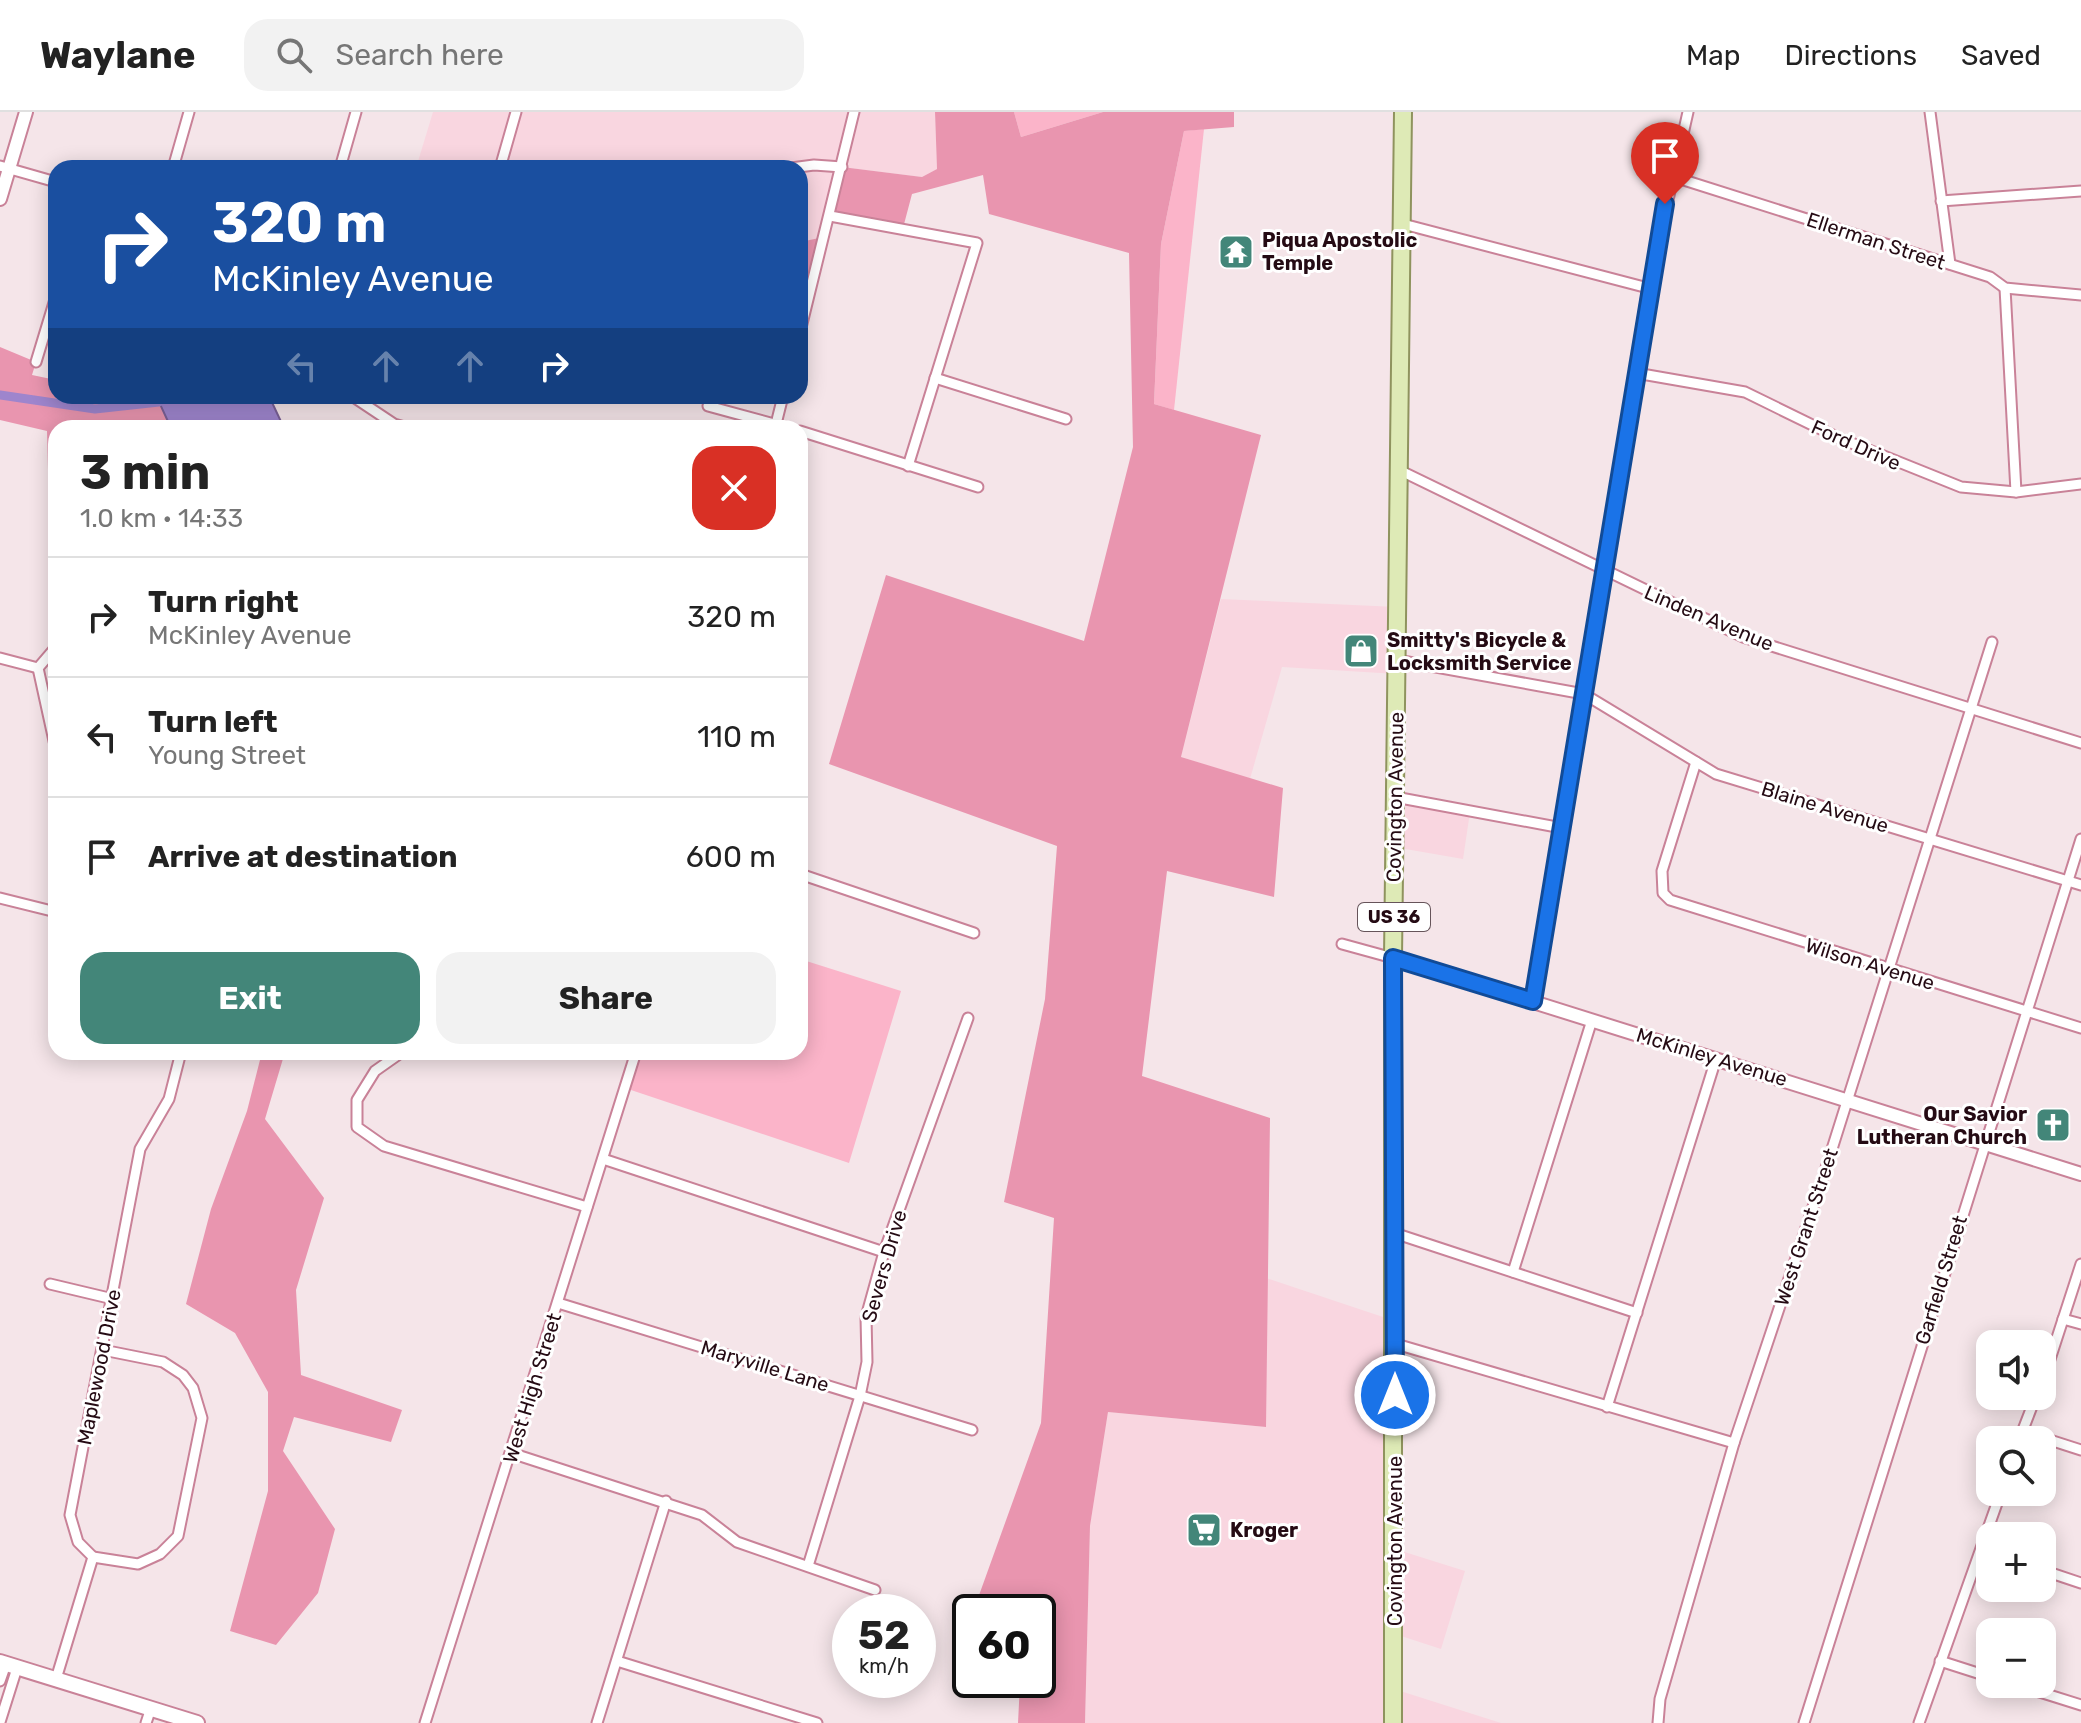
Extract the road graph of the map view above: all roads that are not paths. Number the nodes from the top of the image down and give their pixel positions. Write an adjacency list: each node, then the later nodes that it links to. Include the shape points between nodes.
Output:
1 (26, 112): 14 (street)
2 (189, 112): 9 (street)
3 (356, 112): 10 (street)
4 (516, 112): 11 (street)
5 (854, 112): 13 (street)
6 (1403, 112): 21 (main road, Covington Avenue / US 36)
7 (1688, 112): 15 (street)
8 (1930, 112): 19 (street)
9 (175, 160)
10 (342, 160)
11 (502, 160)
12 (808, 166): 13 (street)
13 (842, 167): 20 (street)
14 (5, 168): 16 (street); 18 (street)
15 (1671, 176): 22 (street, Ellerman Street); 23 (street)
16 (48, 180)
17 (2081, 191): 19 (street)
18 (0, 199)
19 (1941, 201): 22 (street)
20 (830, 216): 26 (street); 30 (street, via 977,243)
21 (1403, 224): 23 (street); 38 (main road, Covington Avenue / US 36)
22 (1950, 264): 24 (street, Ellerman Street, via 1990,277)
23 (1648, 288): 29 (street)
24 (2005, 288): 25 (street, Ellerman Street); 41 (street)
25 (2081, 295)
26 (808, 301)
27 (48, 322): 28 (street)
28 (36, 362)
29 (1636, 373): 41 (street, Ford Drive, via 1745,392 1941,481); 42 (street)
30 (935, 378): 33 (street); 37 (street)
31 (364, 404): 34 (street)
32 (708, 406): 35 (street)
33 (1066, 419)
34 (388, 420)
35 (755, 420)
36 (808, 434): 37 (street)
37 (908, 466): 40 (street)
38 (1399, 470): 42 (street, Linden Avenue); 46 (main road, Covington Avenue / US 36)
39 (2081, 484): 41 (street, Ford Drive)
40 (978, 487)
41 (2016, 492)
42 (1604, 571): 48 (street); 49 (street, Linden Avenue, via 1743,637)
43 (1992, 642): 49 (street, West Grant Street)
44 (48, 656): 47 (street)
45 (0, 658): 47 (street)
46 (1397, 660): 48 (street); 53 (main road, Covington Avenue / US 36)
47 (38, 668): 50 (street)
48 (1584, 694): 52 (street, Blaine Avenue); 54 (street)
49 (1970, 708): 51 (street, Linden Avenue); 55 (street, West Grant Street)
50 (48, 714)
51 (2081, 743)
52 (1696, 762): 55 (street, Blaine Avenue, via 1716,774); 65 (street, Wilson Avenue, via 1662,871 1663,893 1681,905)
53 (1395, 797): 54 (street); 64 (main road, Covington Avenue / US 36)
54 (1562, 828): 66 (street)
55 (1928, 839): 58 (street, Blaine Avenue); 65 (street, West Grant Street)
56 (2081, 839): 58 (street, Garfield Street)
57 (808, 877): 62 (street)
58 (2068, 881): 59 (street, Blaine Avenue); 67 (street, Garfield Street)
59 (2081, 885)
60 (0, 898): 61 (street)
61 (48, 910)
62 (974, 933)
63 (1342, 944): 64 (street, McKinley Avenue)
64 (1393, 958): 66 (street, McKinley Avenue); 80 (main road, Covington Avenue / US 36)
65 (1887, 970): 67 (street, Wilson Avenue); 75 (street, West Grant Street)
66 (1533, 1001): 69 (street, McKinley Avenue)
67 (2025, 1011): 70 (street, Wilson Avenue); 76 (street, Garfield Street)
68 (968, 1018): 81 (street, Severs Drive)
69 (1592, 1020): 71 (street, McKinley Avenue); 83 (street)
70 (2081, 1028)
71 (1716, 1059): 75 (street, McKinley Avenue); 87 (street)
72 (179, 1060): 85 (street, Maplewood Drive, via 169,1099 140,1149)
73 (391, 1060): 79 (street, via 375,1071 357,1100 357,1127 384,1146)
74 (634, 1060): 77 (street, West High Street)
75 (1847, 1099): 76 (street, McKinley Avenue); 96 (street, West Grant Street)
76 (1984, 1142): 78 (street, McKinley Avenue); 124 (street, Garfield Street)
77 (603, 1159): 79 (street, West High Street); 81 (street)
78 (2081, 1174)
79 (587, 1207): 86 (street, West High Street)
80 (1394, 1233): 83 (street); 91 (main road, Covington Avenue / US 36)
81 (884, 1252): 93 (street, Severs Drive, via 866,1317 867,1362)
82 (2081, 1264): 88 (street)
83 (1513, 1272): 87 (street)
84 (50, 1284): 85 (street)
85 (113, 1299): 92 (street, Maplewood Drive)
86 (558, 1303): 93 (street, Maryville Lane); 99 (street, West High Street)
87 (1637, 1313): 94 (street)
88 (2063, 1319): 89 (street); 90 (street)
89 (2081, 1324)
90 (2056, 1341)
91 (1396, 1344): 94 (street); 122 (main road, Covington Avenue / US 36)
92 (103, 1350): 101 (street, Maplewood Drive, via 70,1515 78,1542); 101 (street, via 163,1362 183,1375 202,1418 178,1536 160,1554 138,1564)
93 (860, 1396): 95 (street, Maryville Lane); 102 (street, Severs Drive)
94 (1607, 1407): 96 (street)
95 (972, 1430)
96 (1734, 1443): 123 (street, West Grant Street, via 1660,1699)
97 (2056, 1444): 98 (street)
98 (2081, 1450)
99 (511, 1453): 100 (street); 119 (street, West High Street)
100 (666, 1501): 102 (street, via 702,1515 737,1542); 107 (street)
101 (93, 1557): 111 (street)
102 (808, 1566): 106 (street)
103 (1976, 1574): 108 (street)
104 (2056, 1575): 105 (street)
105 (2081, 1583)
106 (875, 1590)
107 (617, 1661): 116 (street); 120 (street)
108 (1940, 1661): 110 (street); 125 (street)
109 (8, 1665): 111 (main road); 112 (street); 117 (street)
110 (1976, 1673)
111 (56, 1679): 115 (main road)
112 (0, 1681)
113 (2056, 1697): 114 (street)
114 (2081, 1705)
115 (148, 1716): 118 (main road)
116 (799, 1720): 121 (street)
117 (0, 1722)
118 (197, 1723)
119 (425, 1723)
120 (597, 1723)
121 (817, 1723)
122 (1393, 1723)
123 (1658, 1723)
124 (1804, 1723)
125 (1919, 1723)

